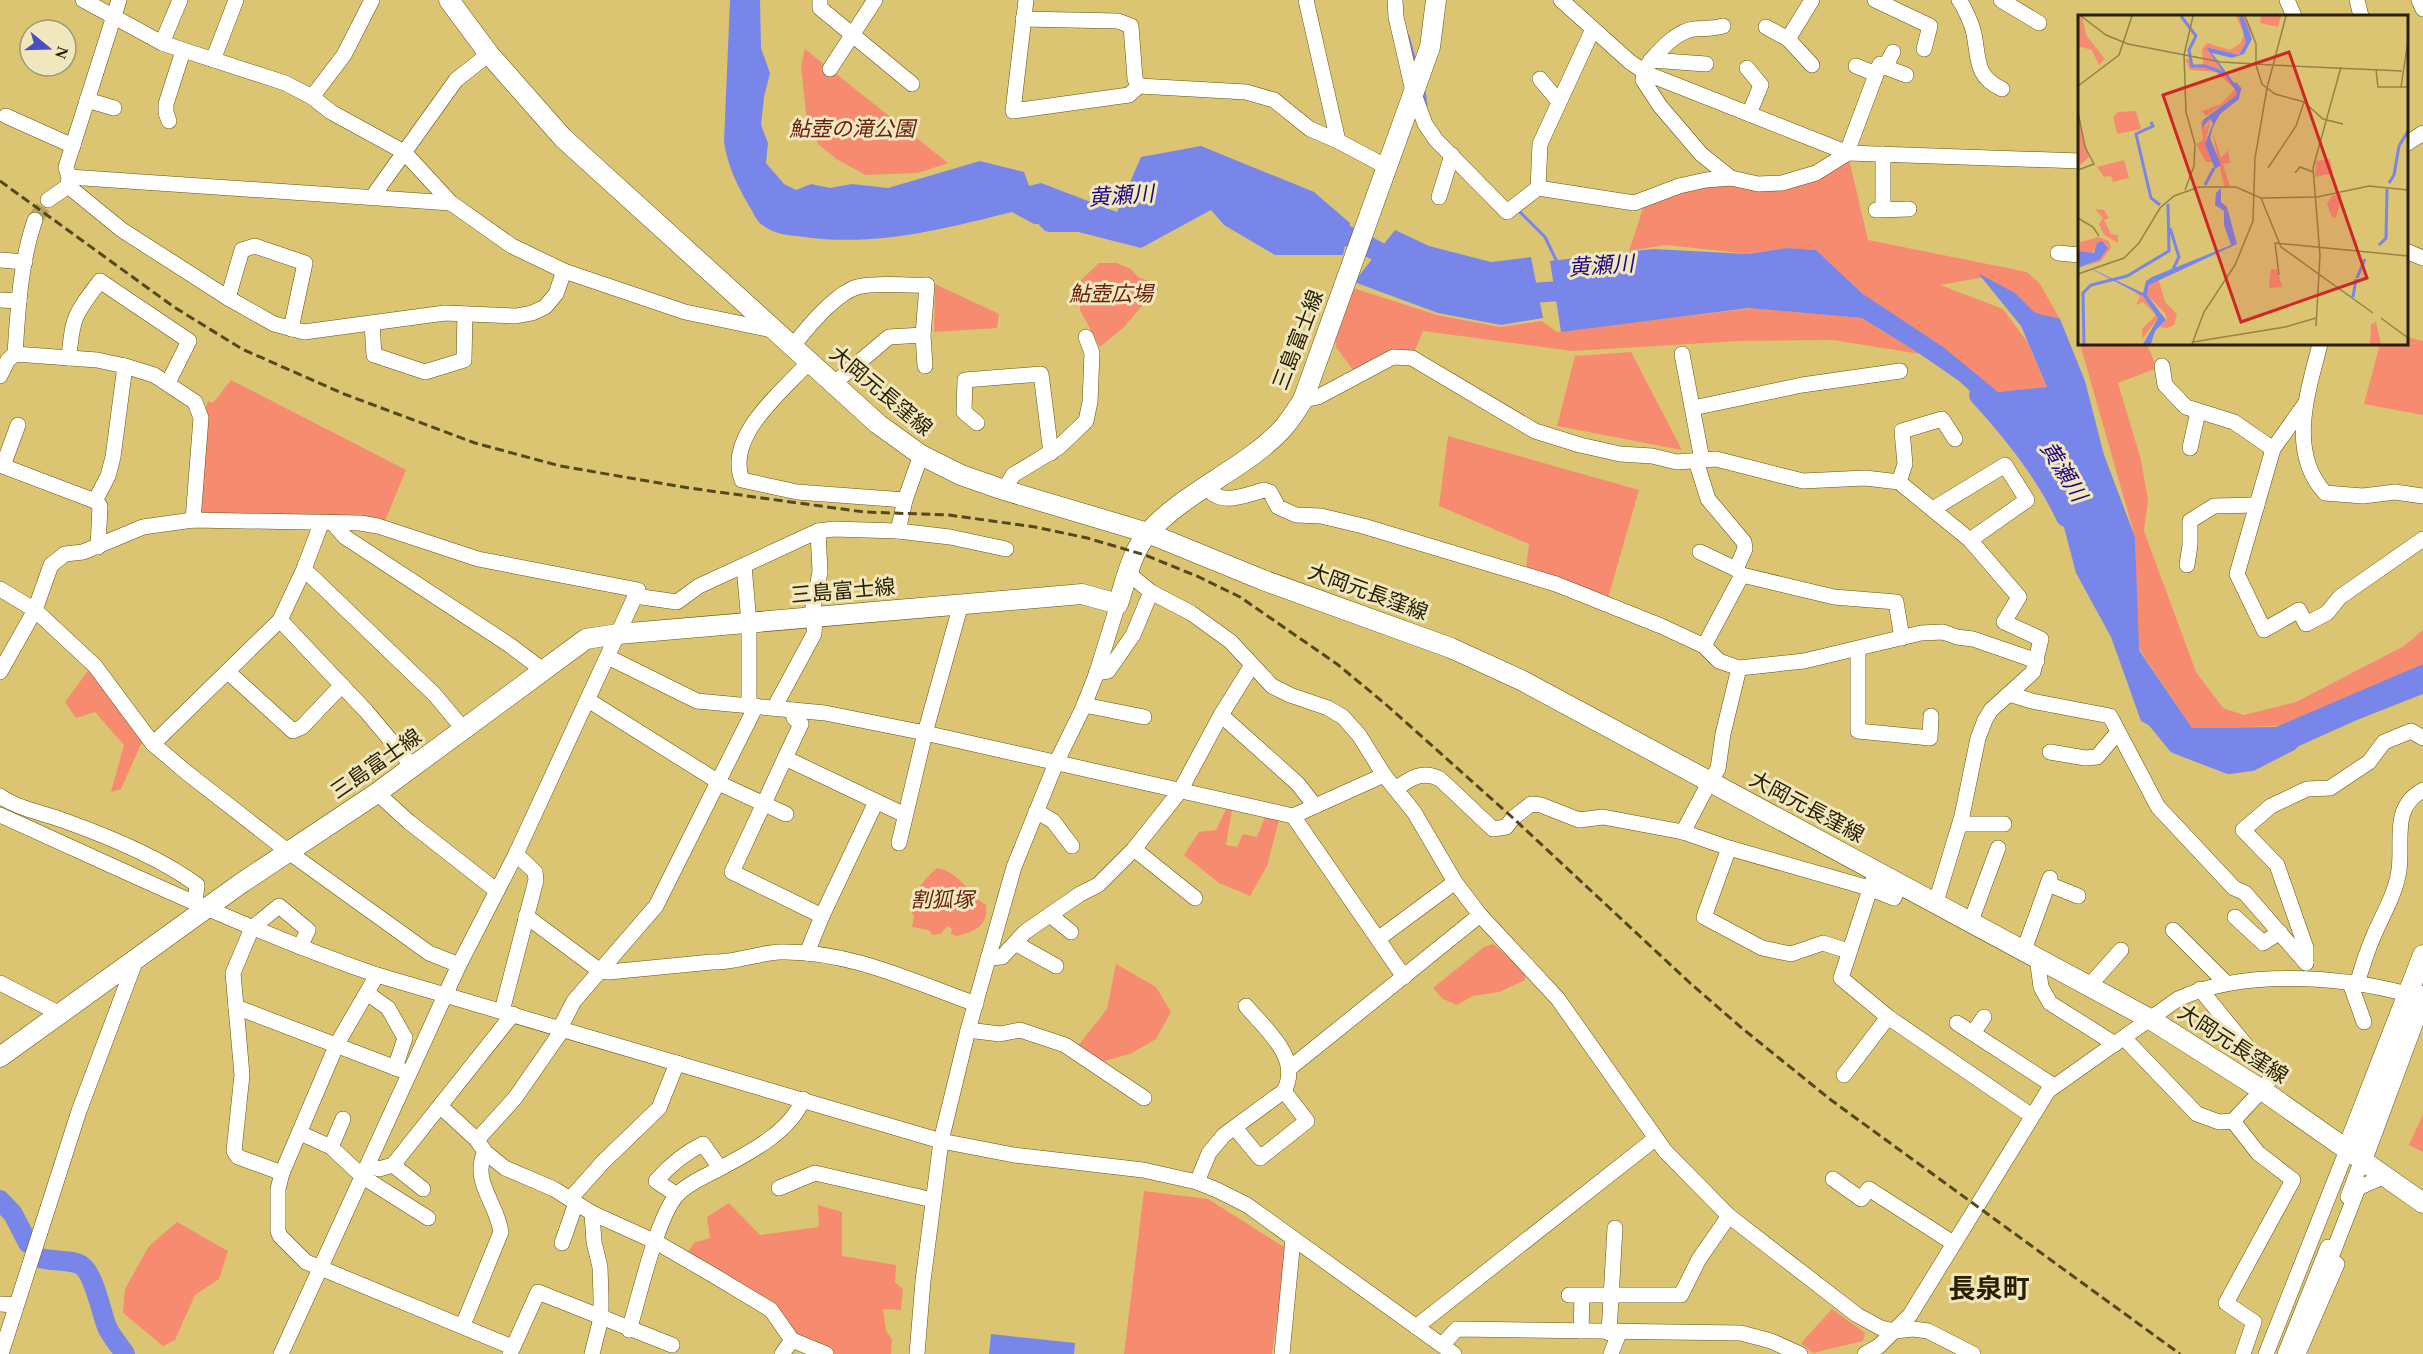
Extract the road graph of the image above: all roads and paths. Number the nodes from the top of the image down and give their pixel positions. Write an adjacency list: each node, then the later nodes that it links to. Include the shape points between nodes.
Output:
1 (83, 0): 24 (street)
2 (119, 0): 24 (street)
3 (180, 0): 32 (street)
4 (236, 0): 37 (street)
5 (372, 0): 51 (street, via 344,55)
6 (449, 0): 36 (main road, 大岡元長窪線)
7 (820, 0): 30 (street, via 820,8)
8 (875, 0): 30 (street)
9 (1026, 0): 25 (street)
10 (1306, 0): 59 (street)
11 (1395, 0): 46 (street, via 1396,17)
12 (1436, 0): 46 (main road, 三島富士線, via 1430,47)
13 (1812, 0): 31 (street)
14 (1875, 0): 33 (street, via 1930,26)
15 (2001, 0): 26 (street)
16 (2287, 0): 22 (street)
17 (2357, 0): 23 (street)
18 (2419, 0): 21 (street)
19 (1967, 2): 50 (street, via 1965,14 1973,27 1977,65 1992,84)
20 (1569, 3): 29 (street)
21 (2423, 9)
22 (2294, 15)
23 (2361, 15)
24 (114, 18): 32 (street); 52 (street)
25 (1023, 19): 49 (street, via 1118,21 1131,26 1135,79); 49 (street, via 1013,111 1130,95)
26 (2039, 23)
27 (1723, 26): 39 (street, via 1692,29 1660,50)
28 (1766, 27): 31 (street)
29 (1593, 29): 39 (street, via 1630,62); 53 (street)
30 (853, 34): 43 (street); 48 (street)
31 (1788, 39): 40 (street)
32 (162, 43): 34 (street)
33 (1923, 49)
34 (183, 51): 37 (street); 57 (street, via 166,104)
35 (1893, 52): 44 (street)
36 (489, 54): 62 (street, via 456,80); 90 (main road, 大岡元長窪線, via 563,138)
37 (213, 60): 51 (street, via 285,82)
38 (1706, 64): 39 (street)
39 (1647, 65): 55 (street); 68 (street, via 1643,80 1660,106 1701,154)
40 (1812, 65)
41 (1856, 66): 44 (street)
42 (1747, 68): 55 (street, via 1761,85)
43 (830, 69)
44 (1881, 70): 45 (street); 63 (street)
45 (1906, 75)
46 (1418, 80): 65 (street, via 1425,124); 67 (main road, 三島富士線)
47 (1540, 80): 53 (street)
48 (912, 84)
49 (1139, 86): 59 (street, via 1246,92 1274,100 1310,129)
50 (2002, 89)
51 (312, 97): 62 (street, via 331,112)
52 (87, 100): 54 (street); 61 (street)
53 (1559, 102): 70 (street, via 1540,144)
54 (114, 108)
55 (1749, 114): 63 (street)
56 (6, 116): 61 (street)
57 (169, 121)
58 (2423, 133): 60 (street)
59 (1338, 141): 67 (street)
60 (2408, 143)
61 (73, 146): 69 (street, via 66,167)
62 (404, 152): 71 (street); 74 (street)
63 (1847, 152): 64 (street); 68 (street, via 1815,174 1782,183 1758,184)
64 (1883, 154): 66 (street); 75 (street, via 1880,210)
65 (1452, 155): 70 (street, via 1507,212); 72 (street)
66 (2078, 161)
67 (1384, 175): 106 (main road, 三島富士線)
68 (1731, 178): 70 (street, via 1679,186 1634,203)
69 (69, 181): 71 (street); 73 (street); 84 (street, via 123,230)
70 (1538, 188)
71 (373, 196): 74 (street)
72 (1439, 197)
73 (48, 201)
74 (451, 203): 83 (street, via 512,246)
75 (1909, 210)
76 (35, 220): 82 (street)
77 (2408, 252): 80 (street)
78 (2058, 253): 79 (street)
79 (2078, 255)
80 (2423, 258)
81 (0, 260): 82 (street)
82 (25, 262): 86 (street)
83 (564, 271): 87 (street, via 556,294 545,307 532,313); 90 (street, via 685,312)
84 (228, 298): 89 (street, via 274,324); 89 (street, via 242,250 255,246 305,262)
85 (0, 300): 86 (street)
86 (19, 301): 96 (street)
87 (465, 314): 88 (street); 88 (street, via 464,360 425,372 374,355)
88 (372, 323): 89 (street, via 304,332)
89 (291, 329)
90 (772, 330): 94 (main road, 大岡元長窪線)
91 (923, 335): 94 (street, via 927,285 858,287 816,317); 100 (street); 105 (street, via 889,337)
92 (1086, 337): 115 (street, via 1092,353 1089,416)
93 (2320, 345): 107 (street)
94 (792, 347): 98 (main road, 大岡元長窪線)
95 (1682, 354): 108 (street)
96 (8, 358): 97 (street); 103 (street)
97 (69, 358): 99 (street); 104 (street, via 76,313 100,281 189,341)
98 (809, 362): 105 (main road, 大岡元長窪線); 123 (street, via 763,410 749,431 738,459 742,480 806,493)
99 (125, 366): 104 (street); 124 (street, via 113,457)
100 (925, 366)
101 (2162, 366): 109 (street, via 2165,385 2173,396)
102 (1900, 371): 108 (street, via 1802,385)
103 (0, 376)
104 (168, 383): 127 (street, via 195,402 201,418)
105 (833, 384): 116 (main road, 大岡元長窪線)
106 (1303, 400): 117 (street, via 1318,397 1393,357 1402,356 1412,358 1535,431 1620,454 1677,462); 120 (main road, 三島富士線, via 1284,428)
107 (2305, 404): 114 (street); 122 (street, via 2304,454 2313,480 2325,493 2395,492)
108 (1693, 408): 117 (street)
109 (2198, 412): 113 (street); 114 (street, via 2234,422)
110 (977, 423): 115 (street, via 964,412 965,380 1041,374)
111 (18, 425): 118 (street)
112 (1955, 439): 119 (street, via 1942,419 1902,432 1905,464)
113 (2190, 448)
114 (2273, 449): 125 (street)
115 (1050, 453): 121 (street, via 1013,475)
116 (921, 455): 121 (main road, 大岡元長窪線); 123 (street)
117 (1699, 460): 119 (street, via 1716,459 1803,481 1865,478); 140 (street, via 1708,499 1744,542)
118 (1, 465): 124 (street)
119 (1899, 482): 126 (street)
120 (1205, 486): 131 (main road, 三島富士線); 153 (street, via 1213,495 1224,498 1264,490 1270,492 1278,507 1296,515 1321,516 1363,526 1556,584)
121 (1004, 490): 131 (main road, 大岡元長窪線)
122 (2423, 496)
123 (905, 500): 130 (street)
124 (95, 501): 134 (street, via 100,506)
125 (2257, 505): 132 (street, via 2237,574 2265,630 2299,610 2306,624 2327,613 2340,597); 137 (street, via 2214,506 2190,521)
126 (1933, 509): 133 (street); 133 (street, via 2005,465 2027,500)
127 (193, 520): 128 (street); 134 (street, via 143,527)
128 (327, 524): 139 (street); 144 (street, via 378,526 478,559 638,590); 159 (street)
129 (818, 531): 130 (street); 138 (street); 148 (street, via 820,572)
130 (898, 531): 135 (street)
131 (1148, 532): 141 (main road, 三島富士線); 184 (main road, 大岡元長窪線, via 1263,580 1451,648 1524,681)
132 (2423, 539)
133 (1970, 540): 156 (street, via 2019,597 2004,622 2041,639)
134 (98, 547): 147 (street, via 65,554 51,565)
135 (1006, 549)
136 (1700, 552): 140 (street)
137 (2187, 565)
138 (744, 566): 144 (street, via 699,586 677,602); 150 (street)
139 (304, 570): 149 (street); 173 (street, via 435,695)
140 (1739, 572): 152 (street, via 1834,597 1896,602); 153 (street)
141 (1129, 573): 143 (street); 146 (main road, 三島富士線)
142 (0, 589): 147 (street)
143 (1151, 592): 157 (street, via 1191,613 1230,641); 162 (street, via 1120,655 1108,671)
144 (635, 596): 151 (street)
145 (962, 604): 146 (main road, 三島富士線, via 1082,594); 148 (main road, 三島富士線); 175 (street)
146 (1118, 604): 162 (street)
147 (35, 610): 160 (street); 177 (street, via 95,666)
148 (813, 617): 150 (main road, 三島富士線); 168 (street, via 814,634)
149 (280, 620): 161 (street); 163 (street)
150 (749, 623): 151 (main road, 三島富士線); 167 (street)
151 (618, 634): 155 (street); 159 (main road, 三島富士線, via 586,639)
152 (1902, 638): 154 (street); 156 (street, via 1943,632)
153 (1704, 646): 158 (street, via 1719,661)
154 (1858, 649): 158 (street, via 1804,661); 171 (street, via 1858,730 1930,738)
155 (608, 657): 165 (street); 167 (street, via 696,701)
156 (2037, 661): 164 (street, via 2033,672)
157 (1252, 665): 170 (street); 182 (street, via 1272,686 1343,717)
158 (1739, 668): 184 (street, via 1718,769)
159 (544, 671): 173 (main road, 三島富士線)
160 (0, 672)
161 (228, 672): 163 (street, via 293,731 302,727); 177 (street)
162 (1096, 673): 166 (street)
163 (342, 685): 181 (street)
164 (2009, 694): 174 (street, via 2110,716); 198 (street, via 1991,711 1978,738)
165 (588, 700): 183 (street); 207 (street)
166 (1084, 705): 172 (street); 180 (street)
167 (753, 706): 168 (street); 183 (street)
168 (774, 708): 169 (street)
169 (793, 710): 175 (street); 179 (street, via 794,718 801,724)
170 (1221, 715): 187 (street); 192 (street, via 1298,784)
171 (1932, 716)
172 (1144, 717)
173 (465, 731): 181 (main road, 三島富士線)
174 (2118, 732): 178 (street, via 2097,757); 224 (street, via 2158,807)
175 (925, 733): 180 (street); 196 (street)
176 (2423, 738): 235 (street, via 2411,731 2384,742 2369,762 2330,788 2307,789 2271,806 2243,830 2277,865 2306,948)
177 (153, 744): 206 (street)
178 (2050, 752)
179 (785, 758): 190 (street); 191 (street)
180 (1056, 763): 187 (street); 193 (street)
181 (413, 767): 188 (main road, 三島富士線)
182 (1384, 775): 185 (street); 192 (street)
183 (718, 782): 191 (street); 238 (street, via 656,906)
184 (1709, 783): 200 (street); 208 (main road, 大岡元長窪線)
185 (1396, 789): 200 (street, via 1420,774 1431,774 1493,829 1506,827 1531,804 1579,820 1603,817); 209 (street)
186 (2423, 790): 244 (street, via 2411,796 2404,809 2395,888)
187 (1180, 791): 197 (street); 204 (street)
188 (377, 793): 206 (main road, 三島富士線); 210 (street)
189 (0, 796): 214 (street, via 147,855 197,885)
190 (876, 802): 196 (street); 218 (street)
191 (762, 803): 194 (street); 218 (street, via 732,872)
192 (1316, 806): 197 (street)
193 (1036, 811): 202 (street, via 1053,821); 234 (street, via 1014,867)
194 (786, 814)
195 (0, 815): 214 (street)
196 (905, 815): 201 (street)
197 (1293, 816): 225 (street)
198 (1960, 824): 199 (street); 213 (street)
199 (2004, 824)
200 (1683, 832): 205 (street)
201 (899, 843)
202 (1072, 846)
203 (1998, 848): 220 (street)
204 (1134, 849): 212 (street); 215 (street, via 1098,885)
205 (1730, 849): 208 (street); 229 (street, via 1704,917 1762,948 1791,954 1823,942)
206 (290, 852): 214 (main road, 三島富士線); 236 (street, via 429,953)
207 (516, 854): 210 (street); 217 (street, via 535,872)
208 (1873, 880): 213 (main road, 大岡元長窪線, via 1900,884); 229 (street)
209 (1455, 882): 216 (street); 225 (street)
210 (497, 891): 236 (street)
211 (2078, 896): 231 (street, via 2049,881)
212 (1195, 898)
213 (1936, 902): 220 (main road, 大岡元長窪線)
214 (202, 905): 221 (street); 233 (main road, 三島富士線)
215 (1050, 915): 223 (street); 226 (street)
216 (1480, 915): 240 (street); 281 (street, via 1558,999)
217 (526, 916): 238 (street); 253 (street)
218 (822, 916): 230 (street)
219 (2235, 917): 224 (street, via 2263,943)
220 (1971, 921): 231 (main road, 大岡元長窪線)
221 (252, 928): 227 (street); 227 (street, via 282,906 308,930); 252 (street, via 233,973)
222 (2173, 930): 243 (street)
223 (1071, 932)
224 (2280, 932): 235 (street)
225 (1377, 939): 240 (street)
226 (1015, 943): 234 (street, via 1002,957); 237 (street)
227 (300, 947): 239 (street)
228 (2121, 950): 245 (street)
229 (1848, 951): 255 (street, via 1841,978)
230 (807, 953): 238 (street, via 779,952 727,963); 250 (street, via 878,969)
231 (2031, 954): 245 (main road, 大岡元長窪線); 263 (street, via 2050,1003)
232 (2423, 955): 249 (main road)
233 (137, 957): 254 (main road, 三島富士線); 310 (street, via 79,1111)
234 (988, 958): 250 (street)
235 (2306, 963): 241 (street)
236 (459, 965): 248 (street)
237 (1056, 966)
238 (600, 971): 260 (street, via 574,1001)
239 (377, 975): 247 (street); 248 (street)
240 (1404, 977): 267 (street)
241 (2306, 980): 243 (street); 244 (street)
242 (0, 983): 254 (street)
243 (2226, 983): 246 (street)
244 (2353, 983): 249 (street); 258 (street)
245 (2089, 986): 257 (main road, 大岡元長窪線)
246 (2200, 989): 257 (street); 271 (street, via 2253,1054 2276,1071)
247 (367, 993): 264 (street); 268 (street, via 388,1008 405,1038)
248 (447, 994): 253 (street); 268 (street)
249 (2415, 995): 285 (main road)
250 (976, 1004): 261 (street)
251 (1246, 1006): 267 (street, via 1283,1050)
252 (236, 1007): 264 (street); 289 (street, via 242,1075 234,1151 238,1157)
253 (508, 1013): 260 (street); 275 (street)
254 (60, 1014): 265 (main road, 三島富士線)
255 (1888, 1017): 269 (street); 276 (street)
256 (1984, 1017): 262 (street)
257 (2150, 1019): 263 (street); 271 (main road, 大岡元長窪線)
258 (2364, 1022)
259 (1957, 1023): 262 (street)
260 (562, 1028): 266 (street); 283 (street)
261 (968, 1030): 273 (street, via 1000,1034 1020,1030 1065,1045); 282 (street)
262 (1973, 1033): 270 (street)
263 (2119, 1041): 270 (street); 278 (street, via 2197,1114 2220,1122)
264 (337, 1044): 268 (street); 280 (street)
265 (0, 1057)
266 (677, 1063): 274 (street); 297 (street, via 659,1108 603,1162)
267 (1290, 1068): 272 (street)
268 (402, 1071): 288 (street)
269 (1844, 1075)
270 (2054, 1086): 276 (street)
271 (2262, 1090): 278 (street); 285 (main road, 大岡元長窪線)
272 (1284, 1091): 279 (street); 279 (street, via 1307,1120 1260,1158)
273 (1144, 1098)
274 (803, 1100): 282 (street); 287 (street, via 791,1122)
275 (440, 1106): 283 (street); 286 (street)
276 (2032, 1116): 306 (street)
277 (343, 1119): 284 (street)
278 (2233, 1121): 333 (street, via 2258,1152 2293,1180 2226,1304 2254,1322)
279 (1236, 1129): 292 (street, via 1209,1153)
280 (300, 1133): 284 (street); 289 (street)
281 (1656, 1138): 300 (street); 313 (street)
282 (941, 1141): 292 (street, via 1014,1155 1143,1170); 296 (street)
283 (481, 1146): 297 (street, via 505,1168); 312 (street, via 480,1176 501,1232)
284 (331, 1147): 288 (street)
285 (2355, 1155): 290 (main road, 大岡元長窪線); 334 (street); 335 (street)
286 (393, 1165): 288 (street); 294 (street)
287 (720, 1168): 295 (street); 295 (street, via 703,1144 689,1150 656,1181)
288 (366, 1171): 301 (street); 307 (street)
289 (282, 1173): 307 (street, via 278,1189 280,1236 306,1262)
290 (2383, 1178): 298 (main road, 大岡元長窪線); 336 (street, via 2358,1188 2330,1260 2337,1264)
291 (1833, 1179): 306 (street, via 1861,1199 1869,1189)
292 (1197, 1182): 303 (street, via 1247,1205)
293 (779, 1188): 296 (street, via 815,1173)
294 (423, 1189)
295 (677, 1195): 304 (street, via 665,1213)
296 (933, 1200): 327 (street)
297 (573, 1201): 299 (street); 305 (street)
298 (2423, 1203)
299 (592, 1213): 304 (street); 311 (street, via 600,1267)
300 (1729, 1216): 308 (street, via 1699,1259 1681,1295); 316 (street, via 1857,1315)
301 (428, 1218)
302 (1615, 1228): 308 (street)
303 (1293, 1239): 313 (street); 328 (street)
304 (656, 1242): 314 (street); 318 (street, via 771,1310)
305 (562, 1243)
306 (1953, 1243): 316 (street, via 1910,1315)
307 (321, 1268): 312 (street); 323 (street)
308 (1610, 1296): 315 (street, via 1576,1296); 317 (street)
309 (0, 1304): 310 (street)
310 (16, 1305): 322 (street)
311 (601, 1318): 314 (street); 321 (street, via 538,1292); 324 (street)
312 (464, 1325): 321 (street)
313 (1416, 1327): 320 (street)
314 (629, 1330): 319 (street)
315 (1581, 1331): 317 (street); 320 (street, via 1457,1329)
316 (1895, 1331): 331 (street); 332 (street, via 1928,1331)
317 (1614, 1333): 329 (street); 330 (street, via 1741,1333)
318 (792, 1340): 325 (street); 326 (street)
319 (672, 1345)
320 (1448, 1349)
321 (511, 1351)
322 (1, 1354)
323 (281, 1354)
324 (592, 1354)
325 (782, 1354)
326 (826, 1354)
327 (917, 1354)
328 (1284, 1354)
329 (1611, 1354)
330 (1800, 1354)
331 (1865, 1354)
332 (1973, 1354)
333 (2243, 1354)
334 (2266, 1354)
335 (2285, 1354)
336 (2298, 1354)

